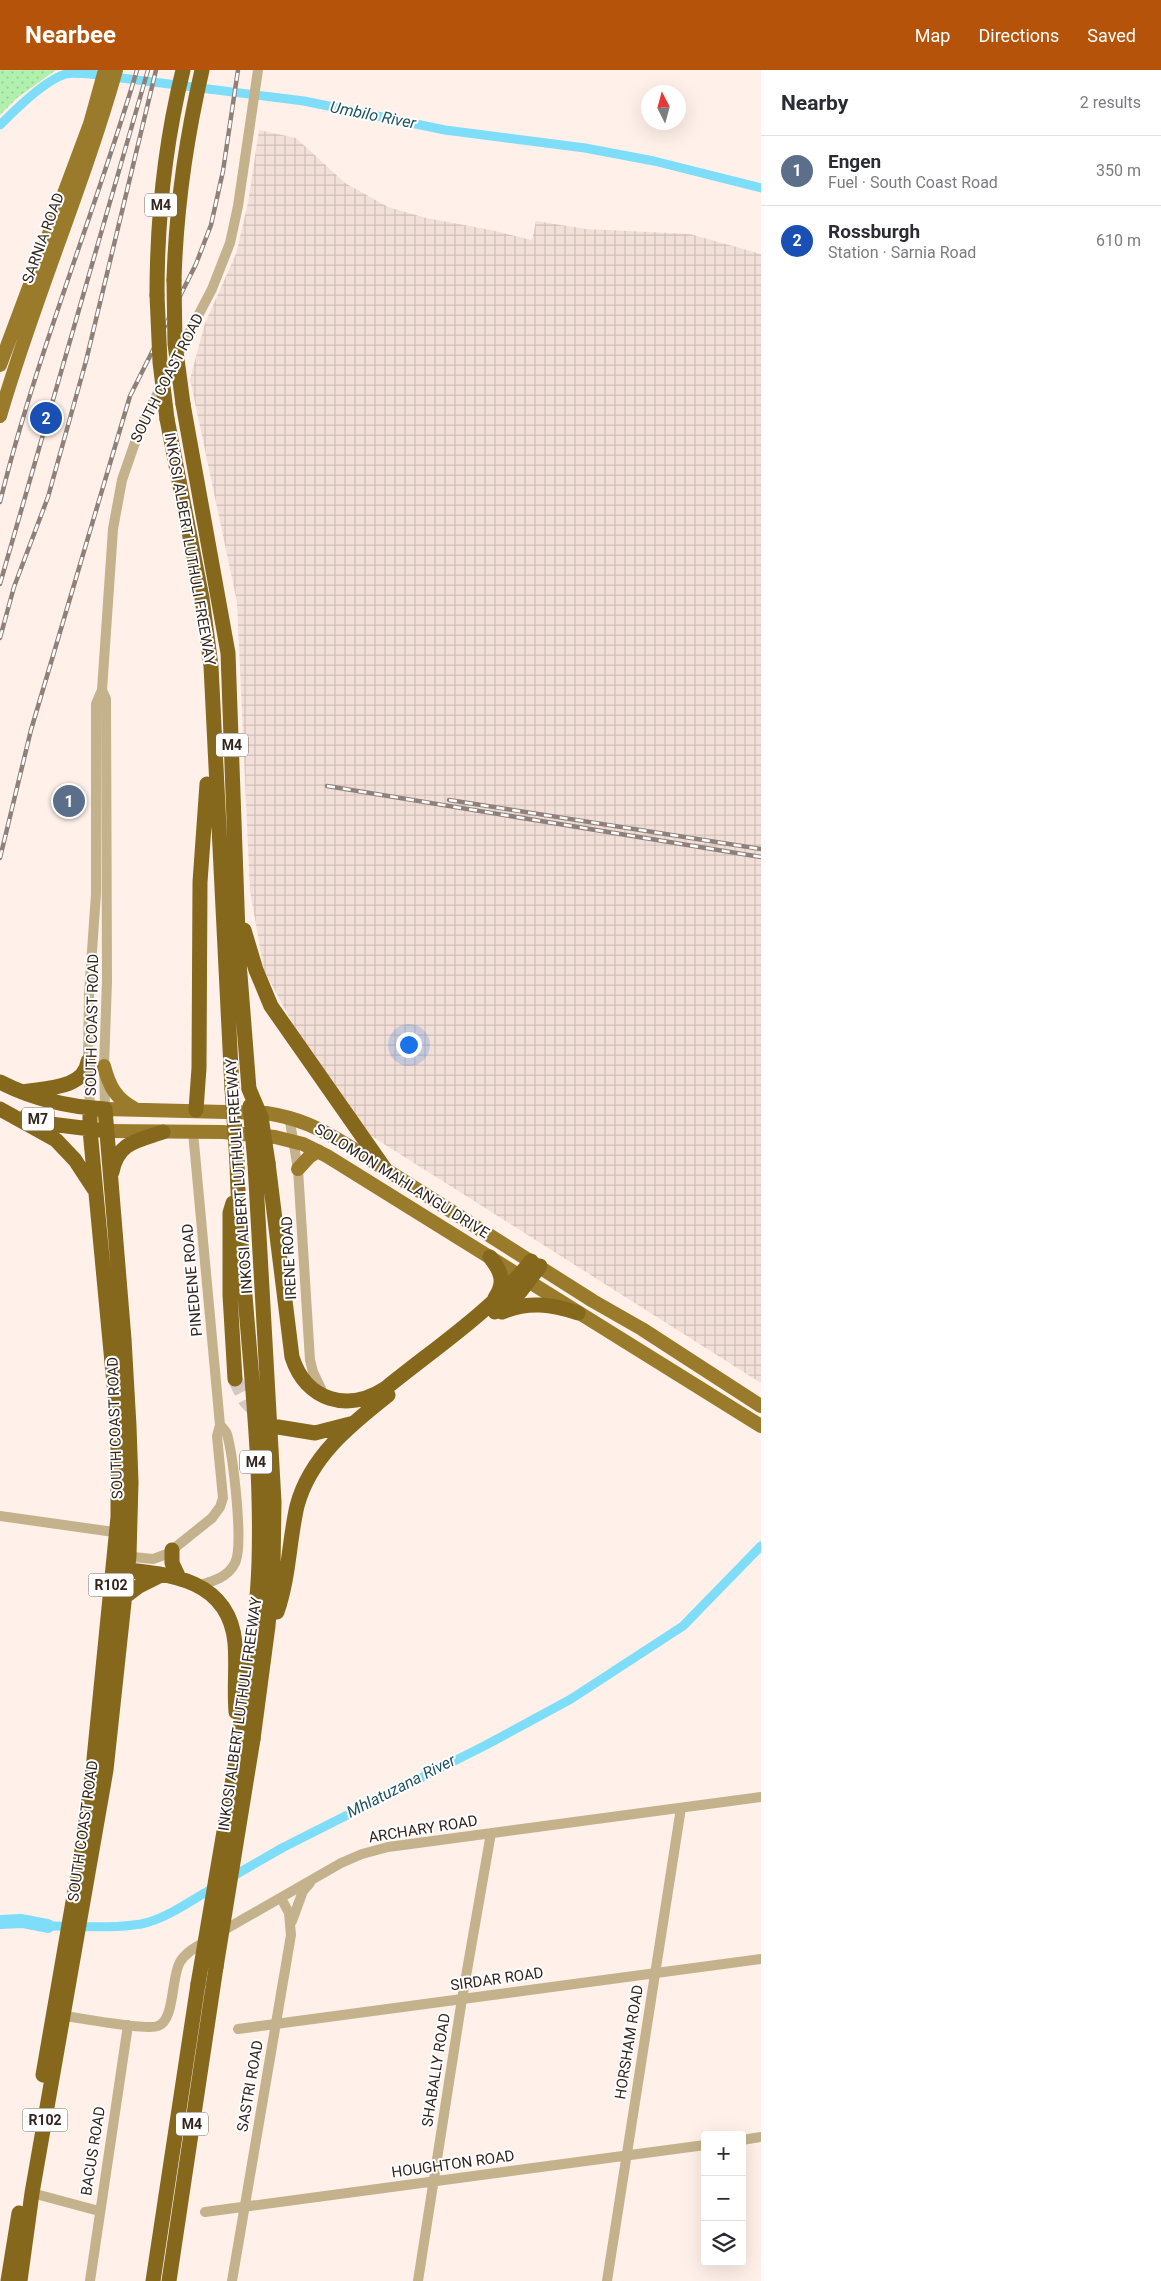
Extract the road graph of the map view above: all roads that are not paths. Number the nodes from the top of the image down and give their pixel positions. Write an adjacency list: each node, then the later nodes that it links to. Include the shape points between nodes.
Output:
1 (105, 70): 6 (main road, SARNIA ROAD)
2 (116, 70): 6 (main road, SARNIA ROAD)
3 (183, 70): 10 (highway, INKOSI ALBERT LUTHULI FREEWAY / M4, bridge, via 173,115 160,214 157,295 160,362 206,623)
4 (202, 70): 16 (highway, INKOSI ALBERT LUTHULI FREEWAY / M4, bridge, via 191,117 180,197 174,280 175,344 183,404 227,639)
5 (257, 71): 9 (street, SOUTH COAST ROAD, via 235,223 222,266 141,425 122,480 113,529)
6 (100, 106): 7 (main road, SARNIA ROAD); 8 (main road, SARNIA ROAD)
7 (0, 365)
8 (0, 416)
9 (102, 690): 11 (street, SOUTH COAST ROAD, via 97,700); 12 (street, SOUTH COAST ROAD, via 106,699)
10 (213, 713): 27 (highway, via 200,882); 38 (highway, INKOSI ALBERT LUTHULI FREEWAY / M4, bridge)
11 (96, 723): 12 (street); 13 (street, SOUTH COAST ROAD)
12 (107, 723): 14 (street, SOUTH COAST ROAD)
13 (96, 748): 14 (street); 15 (street, SOUTH COAST ROAD)
14 (107, 748): 15 (street, SOUTH COAST ROAD)
15 (102, 894): 17 (street, SOUTH COAST ROAD); 18 (street, SOUTH COAST ROAD)
16 (236, 902): 35 (highway, INKOSI ALBERT LUTHULI FREEWAY / M4, bridge, via 249,1089); 37 (highway, via 256,970 271,1006)
17 (94, 940): 18 (street); 19 (street, SOUTH COAST ROAD)
18 (107, 941): 20 (street, SOUTH COAST ROAD)
19 (88, 1062): 22 (highway, via 87,1071 80,1079); 25 (street, SOUTH COAST ROAD)
20 (104, 1066): 25 (street, SOUTH COAST ROAD); 26 (main road, via 112,1091)
21 (0, 1082): 22 (highway, SOLOMON MAHLANGU DRIVE / M7)
22 (21, 1092): 25 (highway, SOLOMON MAHLANGU DRIVE / M7)
23 (0, 1104): 29 (highway, SOLOMON MAHLANGU DRIVE / M7, via 50,1124)
24 (0, 1109): 40 (highway, via 56,1140 75,1160)
25 (97, 1109): 26 (main road, SOLOMON MAHLANGU DRIVE / M7); 29 (highway, SOUTH COAST ROAD / R102); 30 (highway, SOUTH COAST ROAD / R102)
26 (135, 1110): 27 (main road, SOLOMON MAHLANGU DRIVE / M7)
27 (196, 1110): 28 (main road, SOLOMON MAHLANGU DRIVE / M7)
28 (288, 1116): 33 (street, IRENE ROAD); 37 (main road, SOLOMON MAHLANGU DRIVE / M7, via 323,1131)
29 (90, 1130): 30 (highway, SOLOMON MAHLANGU DRIVE / M7); 40 (highway, SOUTH COAST ROAD / R102)
30 (106, 1131): 31 (main road, SOLOMON MAHLANGU DRIVE / M7); 39 (highway, SOUTH COAST ROAD / R102)
31 (162, 1132): 32 (main road, SOLOMON MAHLANGU DRIVE / M7); 39 (highway, via 135,1141 119,1153 112,1171)
32 (193, 1132): 33 (main road, SOLOMON MAHLANGU DRIVE / M7, via 223,1132); 52 (street, PINEDENE ROAD)
33 (295, 1141): 34 (main road, SOLOMON MAHLANGU DRIVE / M7); 36 (street, IRENE ROAD)
34 (318, 1151): 36 (main road); 41 (main road, SOLOMON MAHLANGU DRIVE / M7)
35 (261, 1163): 49 (highway, via 292,1357 302,1381); 65 (highway, INKOSI ALBERT LUTHULI FREEWAY / M4, via 274,1484 273,1568)
36 (298, 1169): 49 (street, IRENE ROAD, via 310,1360)
37 (385, 1169): 42 (main road, SOLOMON MAHLANGU DRIVE / M7)
38 (237, 1185): 48 (highway, via 230,1213 230,1294); 67 (highway, INKOSI ALBERT LUTHULI FREEWAY / M4, via 247,1304 259,1543)
39 (111, 1186): 47 (highway, SOUTH COAST ROAD / R102)
40 (96, 1192): 47 (highway, SOUTH COAST ROAD / R102)
41 (490, 1257): 43 (main road, SOLOMON MAHLANGU DRIVE / M7); 44 (highway, via 502,1277 498,1294)
42 (536, 1264): 43 (highway); 50 (main road, SOLOMON MAHLANGU DRIVE / M7)
43 (524, 1279): 44 (highway); 45 (main road, SOLOMON MAHLANGU DRIVE / M7); 46 (highway, via 520,1292)
44 (491, 1304): 49 (highway, via 374,1396 352,1401)
45 (578, 1313): 46 (highway, via 549,1305 526,1304); 53 (main road, SOLOMON MAHLANGU DRIVE / M7)
46 (483, 1322): 51 (highway)
47 (118, 1340): 58 (highway, SOUTH COAST ROAD / R102, via 125,1482)
48 (236, 1379)
49 (325, 1396)
50 (761, 1406)
51 (353, 1423): 54 (highway, via 315,1432); 65 (highway, via 318,1462 302,1491 280,1604)
52 (220, 1425): 55 (street, PINEDENE ROAD, via 217,1436 223,1498); 56 (street, PINEDENE ROAD, via 226,1432)
53 (761, 1426)
54 (278, 1427)
55 (220, 1507): 56 (street); 59 (street, via 212,1518)
56 (236, 1507): 63 (street, PINEDENE ROAD, via 239,1540 235,1563 221,1578)
57 (0, 1516): 58 (street)
58 (123, 1533): 60 (highway, SOUTH COAST ROAD / R102)
59 (172, 1550): 60 (street, via 153,1559); 62 (highway, via 172,1563)
60 (121, 1562): 61 (highway); 64 (highway, SOUTH COAST ROAD / R102); 66 (highway, SOUTH COAST ROAD / R102)
61 (161, 1575): 62 (highway); 64 (highway)
62 (179, 1578): 63 (highway)
63 (200, 1585): 67 (highway, via 217,1599 232,1626 235,1642 234,1699)
64 (123, 1598): 66 (highway, SOUTH COAST ROAD / R102)
65 (268, 1626): 67 (highway, INKOSI ALBERT LUTHULI FREEWAY / M4)
66 (111, 1643): 77 (highway, SOUTH COAST ROAD / R102, via 89,1845)
67 (246, 1738): 93 (highway, INKOSI ALBERT LUTHULI FREEWAY / M4, bridge, via 236,1761); 94 (highway, INKOSI ALBERT LUTHULI FREEWAY / M4, bridge)
68 (761, 1797): 69 (street, ARCHARY ROAD)
69 (681, 1808): 70 (street, ARCHARY ROAD); 75 (street, HORSHAM ROAD)
70 (491, 1833): 71 (street, ARCHARY ROAD, via 388,1847 348,1860); 76 (street, SHABALLY ROAD)
71 (318, 1876): 72 (street, ARCHARY ROAD); 73 (street, via 304,1891)
72 (281, 1898): 73 (street, SASTRI ROAD); 79 (street, ARCHARY ROAD, via 188,1952 176,1971 164,2022 150,2028)
73 (291, 1922): 78 (street, SASTRI ROAD)
74 (761, 1959): 75 (street, SIRDAR ROAD)
75 (654, 1974): 76 (street, SIRDAR ROAD); 84 (street, HORSHAM ROAD)
76 (462, 1999): 78 (street, SIRDAR ROAD); 85 (street, SHABALLY ROAD)
77 (58, 2015): 79 (street); 86 (highway, SOUTH COAST ROAD / R102); 90 (highway, SOUTH COAST ROAD / R102)
78 (277, 2024): 80 (street, SIRDAR ROAD); 87 (street, SASTRI ROAD)
79 (128, 2025): 88 (street, BACUS ROAD)
80 (238, 2029)
81 (761, 2137): 82 (street)
82 (746, 2139)
83 (701, 2146): 84 (street, HOUGHTON ROAD)
84 (626, 2156): 85 (street, HOUGHTON ROAD); 97 (street, HORSHAM ROAD)
85 (434, 2182): 87 (street, HOUGHTON ROAD); 96 (street, SHABALLY ROAD)
86 (32, 2193): 88 (street); 91 (highway, SOUTH COAST ROAD / R102)
87 (243, 2207): 89 (street, HOUGHTON ROAD); 95 (street, SASTRI ROAD)
88 (99, 2211): 92 (street, BACUS ROAD)
89 (205, 2212)
90 (8, 2281)
91 (20, 2281)
92 (90, 2281)
93 (153, 2281)
94 (170, 2281)
95 (232, 2281)
96 (418, 2281)
97 (606, 2281)

